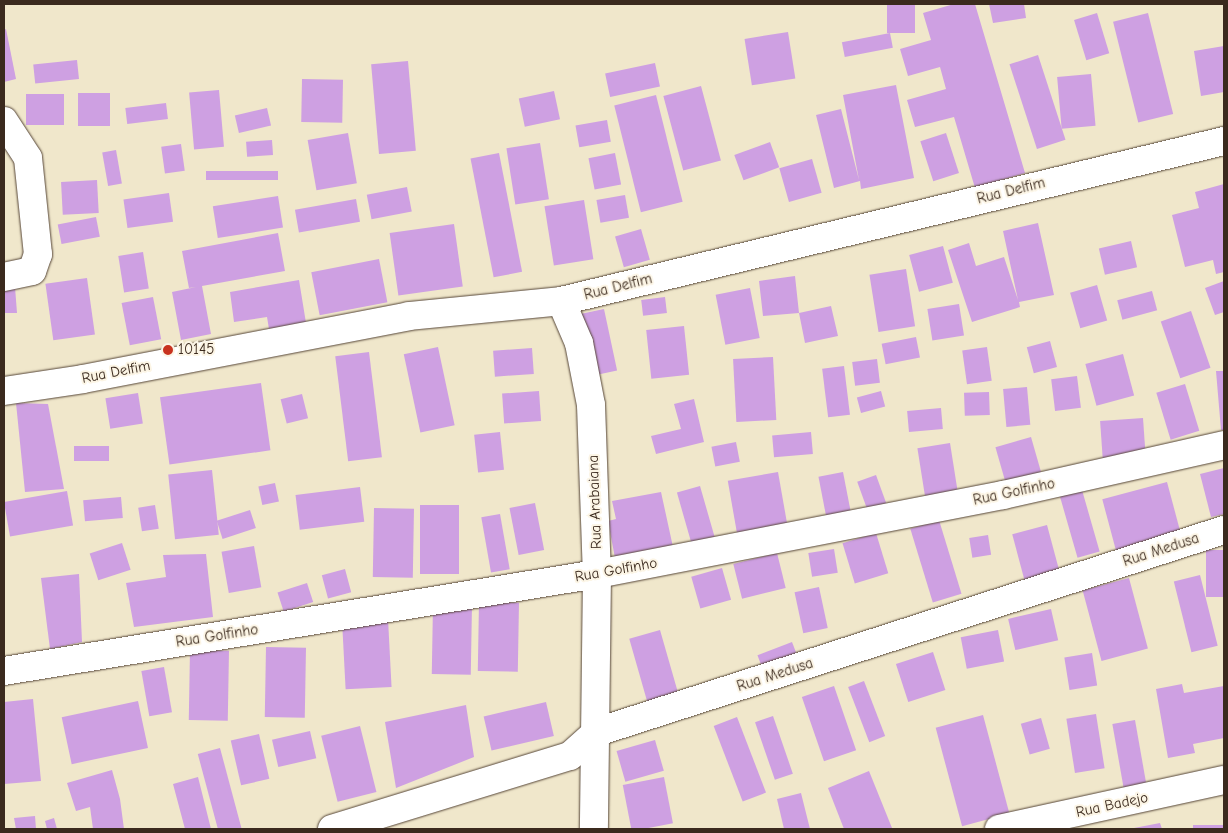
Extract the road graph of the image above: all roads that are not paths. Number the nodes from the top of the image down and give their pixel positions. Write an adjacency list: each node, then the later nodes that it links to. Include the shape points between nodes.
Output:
1 (10, 128): 3 (street, via 28,158 38,254 37,265)
2 (1224, 141): 4 (street, Rua Delfim)
3 (14, 276)
4 (561, 300): 5 (street, Rua Delfim, via 410,316); 8 (street, Rua Arabaiana, via 579,343 591,405)
5 (4, 391)
6 (1224, 446): 8 (street, Rua Golfinho, via 1003,495)
7 (1224, 530): 10 (street, Rua Medusa)
8 (597, 574): 9 (street, Rua Golfinho); 10 (street, Rua Arabaiana)
9 (4, 671)
10 (597, 732): 12 (street, Rua Medusa, via 570,756); 13 (street, Rua Arabaiana)
11 (1224, 780): 14 (street, Rua Badejo)
12 (332, 829)
13 (594, 829)
14 (999, 829)

